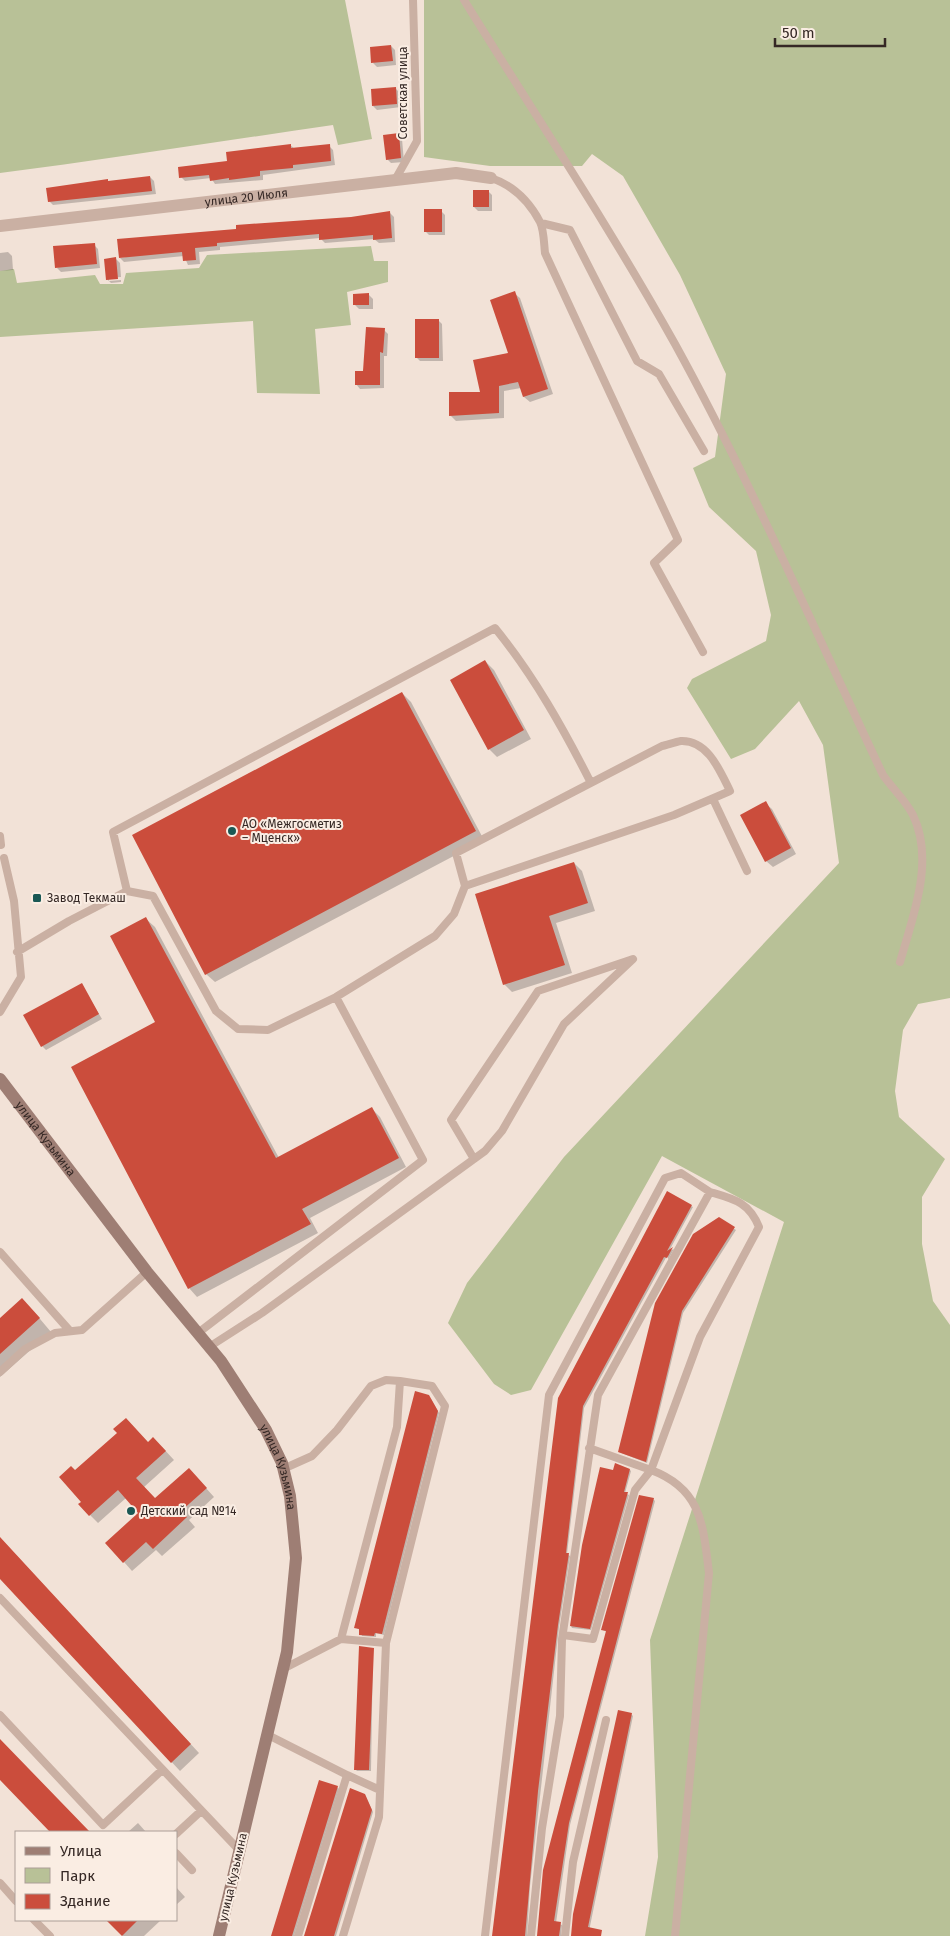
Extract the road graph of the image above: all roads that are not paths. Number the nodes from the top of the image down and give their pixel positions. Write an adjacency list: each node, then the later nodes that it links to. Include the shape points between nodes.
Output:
1 (413, 0): 4 (lane, Советская улица, via 417,141)
2 (464, 0): 18 (lane, via 578,179 674,343 726,440 883,775 912,814 923,840 924,859 914,913)
3 (491, 178): 4 (street, улица 20 Июля, via 456,173); 5 (lane, via 508,184 519,193)
4 (395, 180): 6 (street, улица 20 Июля)
5 (541, 223): 7 (lane, via 570,230 637,361 659,374); 8 (lane, via 545,254 678,540 654,563)
6 (0, 226)
7 (704, 451)
8 (703, 652)
9 (591, 783): 10 (lane, via 662,746 680,741 696,744 708,753 720,770 730,791); 15 (lane, via 456,853); 16 (lane, via 542,692 495,628 113,832)
10 (713, 799): 14 (lane); 15 (lane)
11 (0, 836): 12 (lane)
12 (1, 845)
13 (4, 858): 17 (lane, via 14,901)
14 (747, 871)
15 (465, 886): 19 (lane, via 454,914 435,936)
16 (127, 891): 17 (lane); 19 (lane, via 154,896 216,1011 238,1029 268,1030)
17 (17, 952): 20 (lane, via 20,977)
18 (900, 962)
19 (336, 997): 27 (lane, via 423,1160)
20 (0, 1012)
21 (0, 1078): 25 (main road, улица Кузьмина)
22 (474, 1159): 22 (lane, via 485,1152 502,1131 564,1024 633,959 538,991 451,1120); 28 (lane, via 262,1313)
23 (710, 1192): 31 (lane, via 598,1395); 33 (lane, via 737,1200 753,1213 759,1227 700,1337); 57 (lane, via 681,1174 665,1178 549,1395)
24 (0, 1252): 26 (lane)
25 (147, 1272): 26 (lane, via 82,1330); 27 (main road, улица Кузьмина)
26 (70, 1331): 29 (lane, via 55,1332 25,1349)
27 (198, 1333): 28 (main road, улица Кузьмина)
28 (209, 1347): 32 (main road, улица Кузьмина, via 246,1395)
29 (0, 1372)
30 (400, 1381): 32 (lane, via 386,1380 371,1386 312,1456); 36 (lane, via 397,1427); 37 (lane, via 432,1386 445,1406)
31 (589, 1448): 33 (lane); 35 (lane)
32 (283, 1469): 38 (main road, улица Кузьмина, via 295,1530 296,1558)
33 (651, 1470): 35 (lane, via 635,1490 593,1639); 60 (lane, via 668,1476 694,1500 704,1536 708,1573)
34 (0, 1598): 42 (lane)
35 (563, 1636): 58 (lane, via 560,1716 542,1828)
36 (341, 1639): 37 (lane); 38 (lane)
37 (386, 1643): 44 (lane)
38 (283, 1669): 41 (main road, улица Кузьмина)
39 (0, 1715): 42 (lane, via 103,1825)
40 (606, 1720): 59 (lane, via 573,1862)
41 (268, 1735): 43 (lane); 47 (main road, улица Кузьмина)
42 (162, 1770): 45 (lane)
43 (347, 1775): 44 (lane); 55 (lane)
44 (380, 1790): 56 (lane, via 379,1817)
45 (201, 1811): 46 (lane); 47 (lane)
46 (178, 1832)
47 (239, 1850): 54 (main road, улица Кузьмина)
48 (178, 1855): 49 (lane)
49 (192, 1870)
50 (0, 1883): 51 (lane)
51 (15, 1900)
52 (35, 1921): 53 (lane)
53 (50, 1936)
54 (219, 1936)
55 (298, 1936)
56 (343, 1936)
57 (485, 1936)
58 (531, 1936)
59 (566, 1936)
60 (675, 1936)

